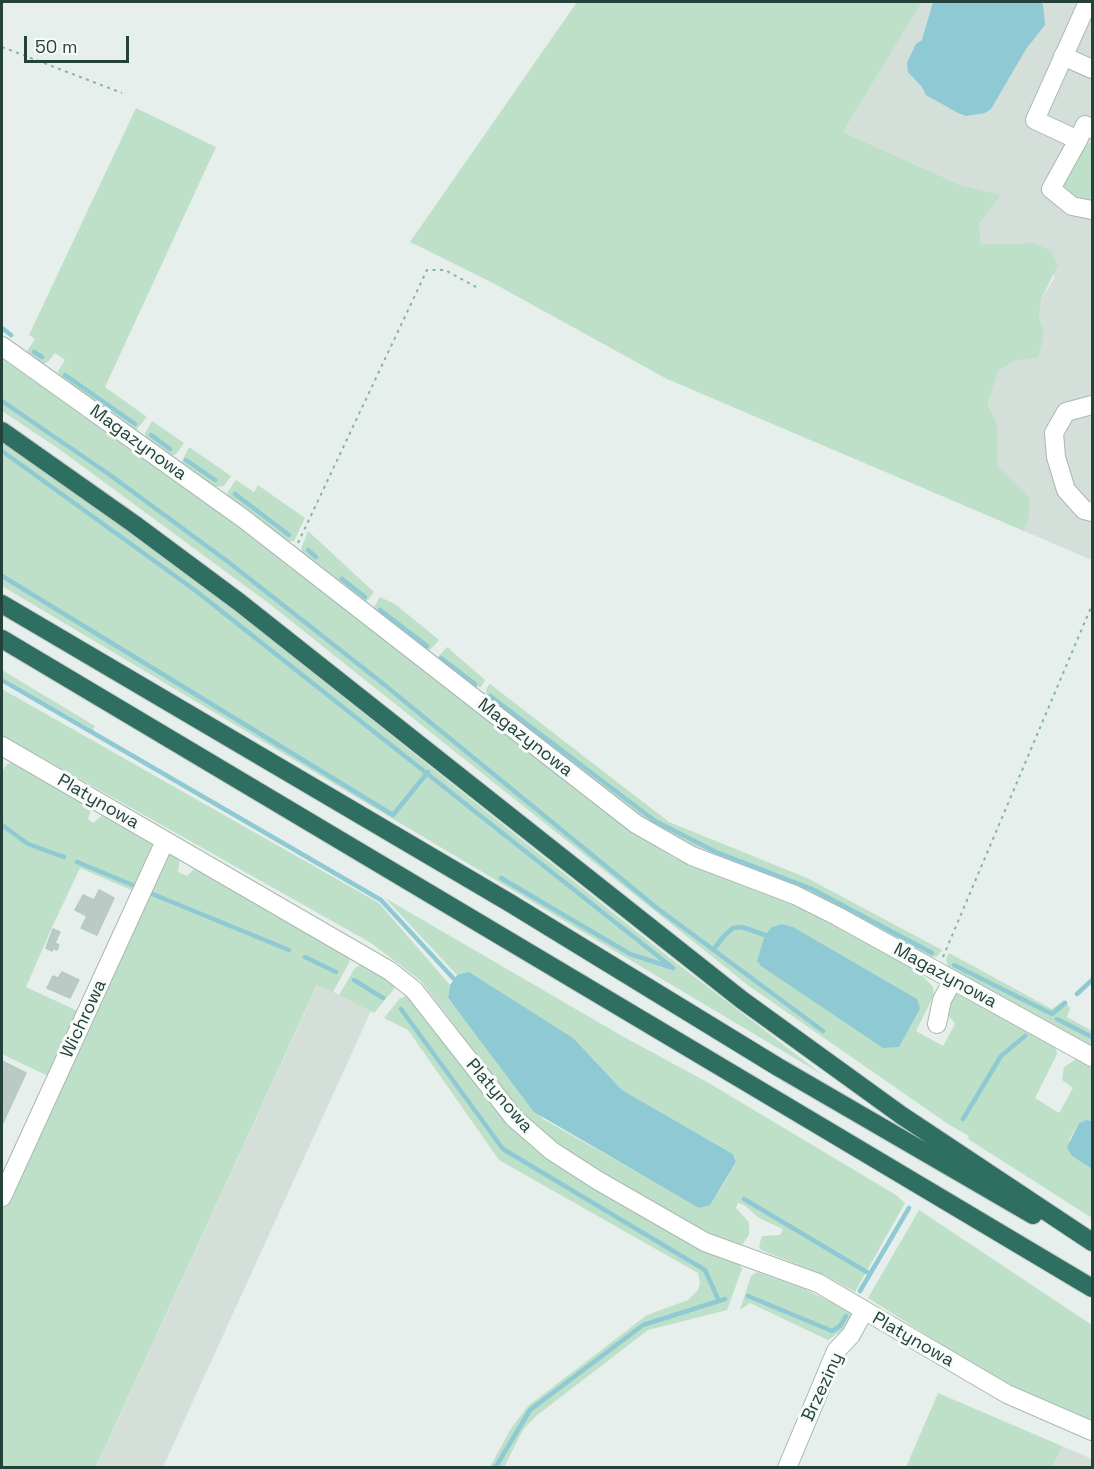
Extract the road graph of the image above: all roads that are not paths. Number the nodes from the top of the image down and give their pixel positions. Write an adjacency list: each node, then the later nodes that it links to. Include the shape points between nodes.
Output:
1 (1088, 2): 2 (street)
2 (1063, 56): 3 (street); 4 (street, via 1035,120)
3 (1092, 69)
4 (1087, 126): 5 (street, via 1051,189 1072,206)
5 (1092, 210)
6 (2, 346): 14 (street, Magazynowa, via 291,556 636,824 692,856 795,895)
7 (1092, 405): 9 (street, via 1066,412 1054,433 1066,490 1084,510)
8 (2, 431): 18 (highway, via 239,602 742,1000 901,1115)
9 (1092, 512)
10 (2, 604): 19 (highway, via 500,897 950,1169)
11 (2, 639): 20 (highway)
12 (2, 747): 13 (street, Platynowa)
13 (165, 841): 17 (street, Wichrowa); 21 (street, Platynowa, via 359,951 414,990 497,1099 552,1151 705,1242 818,1283)
14 (953, 980): 15 (street, via 942,1000); 16 (street, Magazynowa)
15 (937, 1024)
16 (1092, 1057)
17 (2, 1197)
18 (1092, 1242)
19 (1092, 1248)
20 (1092, 1288)
21 (864, 1311): 22 (street, Platynowa, via 1007,1394); 23 (street, Brzeziny, via 851,1335 836,1351)
22 (1092, 1431)
23 (787, 1467)

